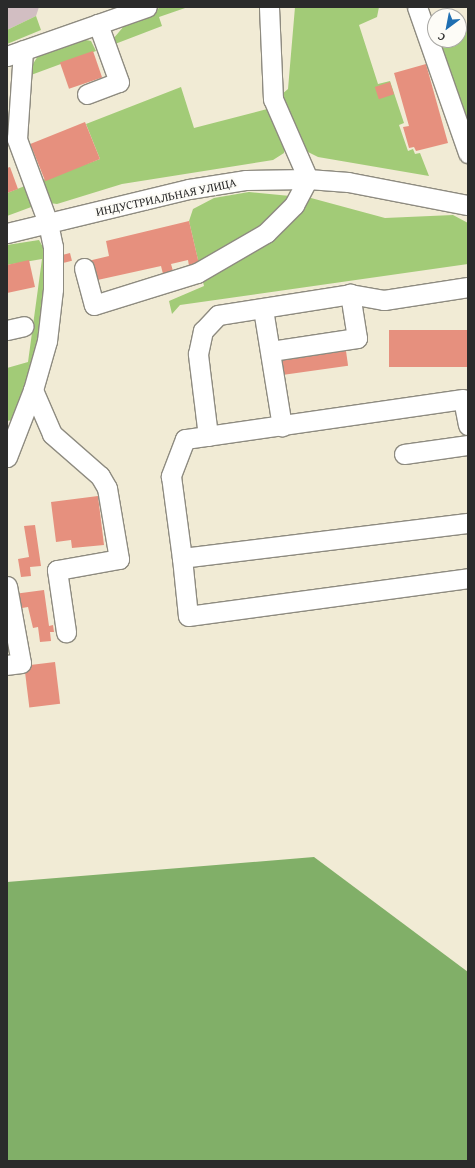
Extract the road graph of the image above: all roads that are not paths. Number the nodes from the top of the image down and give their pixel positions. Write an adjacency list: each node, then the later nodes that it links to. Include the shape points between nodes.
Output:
1 (147, 7): 4 (street)
2 (270, 7): 8 (street, via 273,98)
3 (417, 7): 7 (street)
4 (98, 24): 5 (street); 6 (street, via 119,82)
5 (15, 53): 10 (street, via 17,139)
6 (87, 94)
7 (468, 153)
8 (308, 179): 9 (street, ИНДУСТРИАЛЬНАЯ УЛИЦА, via 348,182); 10 (street, ИНДУСТРИАЛЬНАЯ УЛИЦА, via 218,183); 12 (street, via 294,205 266,233 197,273 94,305)
9 (468, 205)
10 (48, 223): 11 (street, ИНДУСТРИАЛЬНАЯ УЛИЦА); 17 (street, via 53,247 53,289 47,341)
11 (7, 233)
12 (84, 268)
13 (468, 287): 14 (street, via 384,300)
14 (350, 294): 15 (street); 16 (street, via 357,338)
15 (263, 309): 16 (street); 21 (street, via 218,315 203,330 198,354)
16 (271, 351): 19 (street)
17 (33, 390): 24 (street); 29 (street, via 52,434 100,476 107,488 119,559 57,570)
18 (466, 399): 19 (street); 20 (street)
19 (282, 426): 21 (street)
20 (468, 426)
21 (208, 436): 26 (street, via 185,439 171,476)
22 (468, 445): 23 (street)
23 (404, 454)
24 (7, 457)
25 (468, 523): 26 (street)
26 (182, 558): 27 (street, via 188,616)
27 (468, 578)
28 (7, 586): 30 (street, via 21,663)
29 (66, 632)
30 (7, 665)

